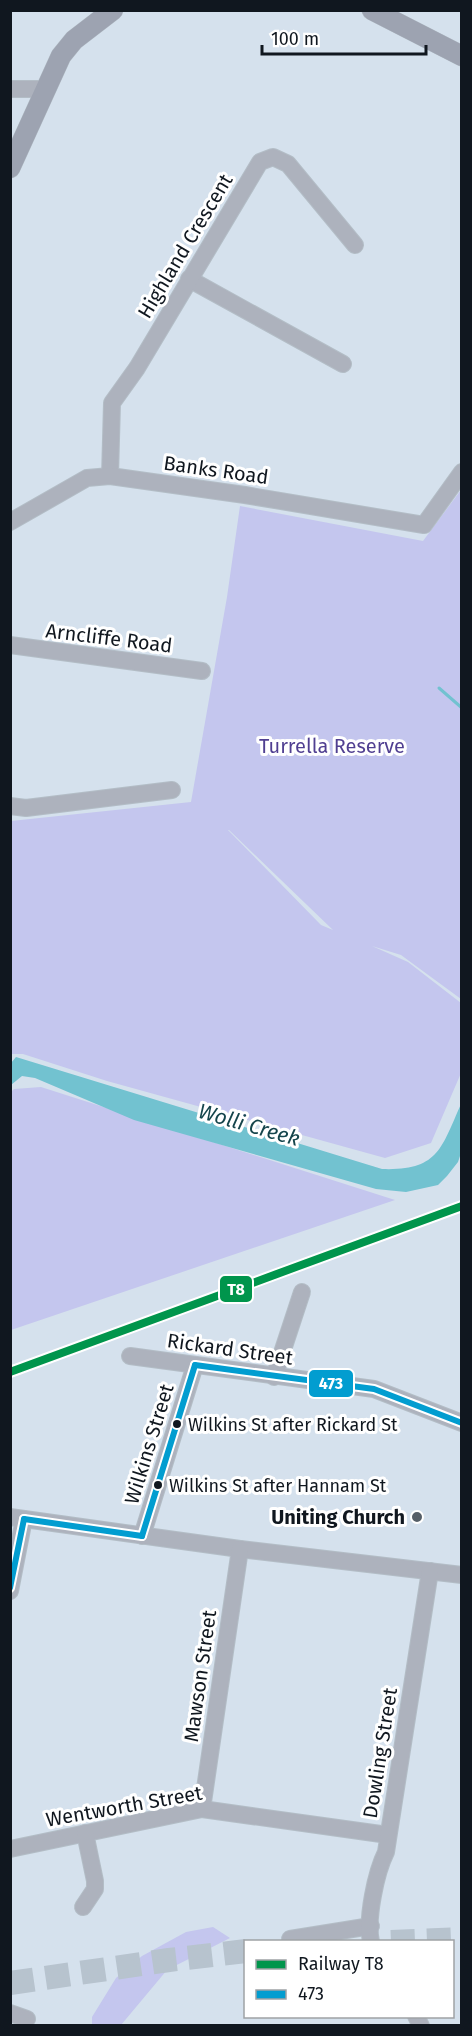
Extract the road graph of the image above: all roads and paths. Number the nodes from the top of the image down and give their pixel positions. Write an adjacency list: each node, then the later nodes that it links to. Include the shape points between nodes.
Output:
1 (113, 10): 5 (main road, via 66,50)
2 (372, 10): 3 (main road)
3 (462, 56)
4 (10, 89): 5 (street)
5 (45, 89): 6 (main road)
6 (10, 168)
7 (355, 245): 8 (street, Highland Crescent, via 288,164 273,157 260,162)
8 (189, 279): 9 (street); 11 (street, Highland Crescent, via 112,403)
9 (343, 364)
10 (462, 472): 11 (street, Banks Road, via 424,525)
11 (110, 476): 12 (street, Banks Road, via 87,478)
12 (10, 522)
13 (10, 645): 14 (street, Arncliffe Road)
14 (202, 671)
15 (172, 790): 16 (street, via 26,808)
16 (10, 806)
17 (302, 1292): 20 (street)
18 (130, 1356): 19 (street, Rickard Street)
19 (195, 1365): 20 (street, Rickard Street); 23 (street, Wilkins Street)
20 (274, 1377): 21 (street, Rickard Street, via 374,1389)
21 (462, 1423)
22 (17, 1518): 23 (street); 27 (street)
23 (142, 1536): 24 (street)
24 (240, 1549): 25 (street); 28 (street, Mawson Street)
25 (430, 1571): 26 (street); 30 (street, Dowling Street)
26 (462, 1575)
27 (10, 1591)
28 (202, 1809): 29 (street, Wentworth Street); 30 (street, Wentworth Street)
29 (85, 1833): 31 (street, Wentworth Street); 32 (street, via 95,1881)
30 (388, 1835): 33 (street, Dowling Street, via 372,1905)
31 (10, 1849)
32 (83, 1907)
33 (371, 1934): 34 (street)
34 (290, 1939)
35 (10, 2013): 36 (street)
36 (27, 2019)

